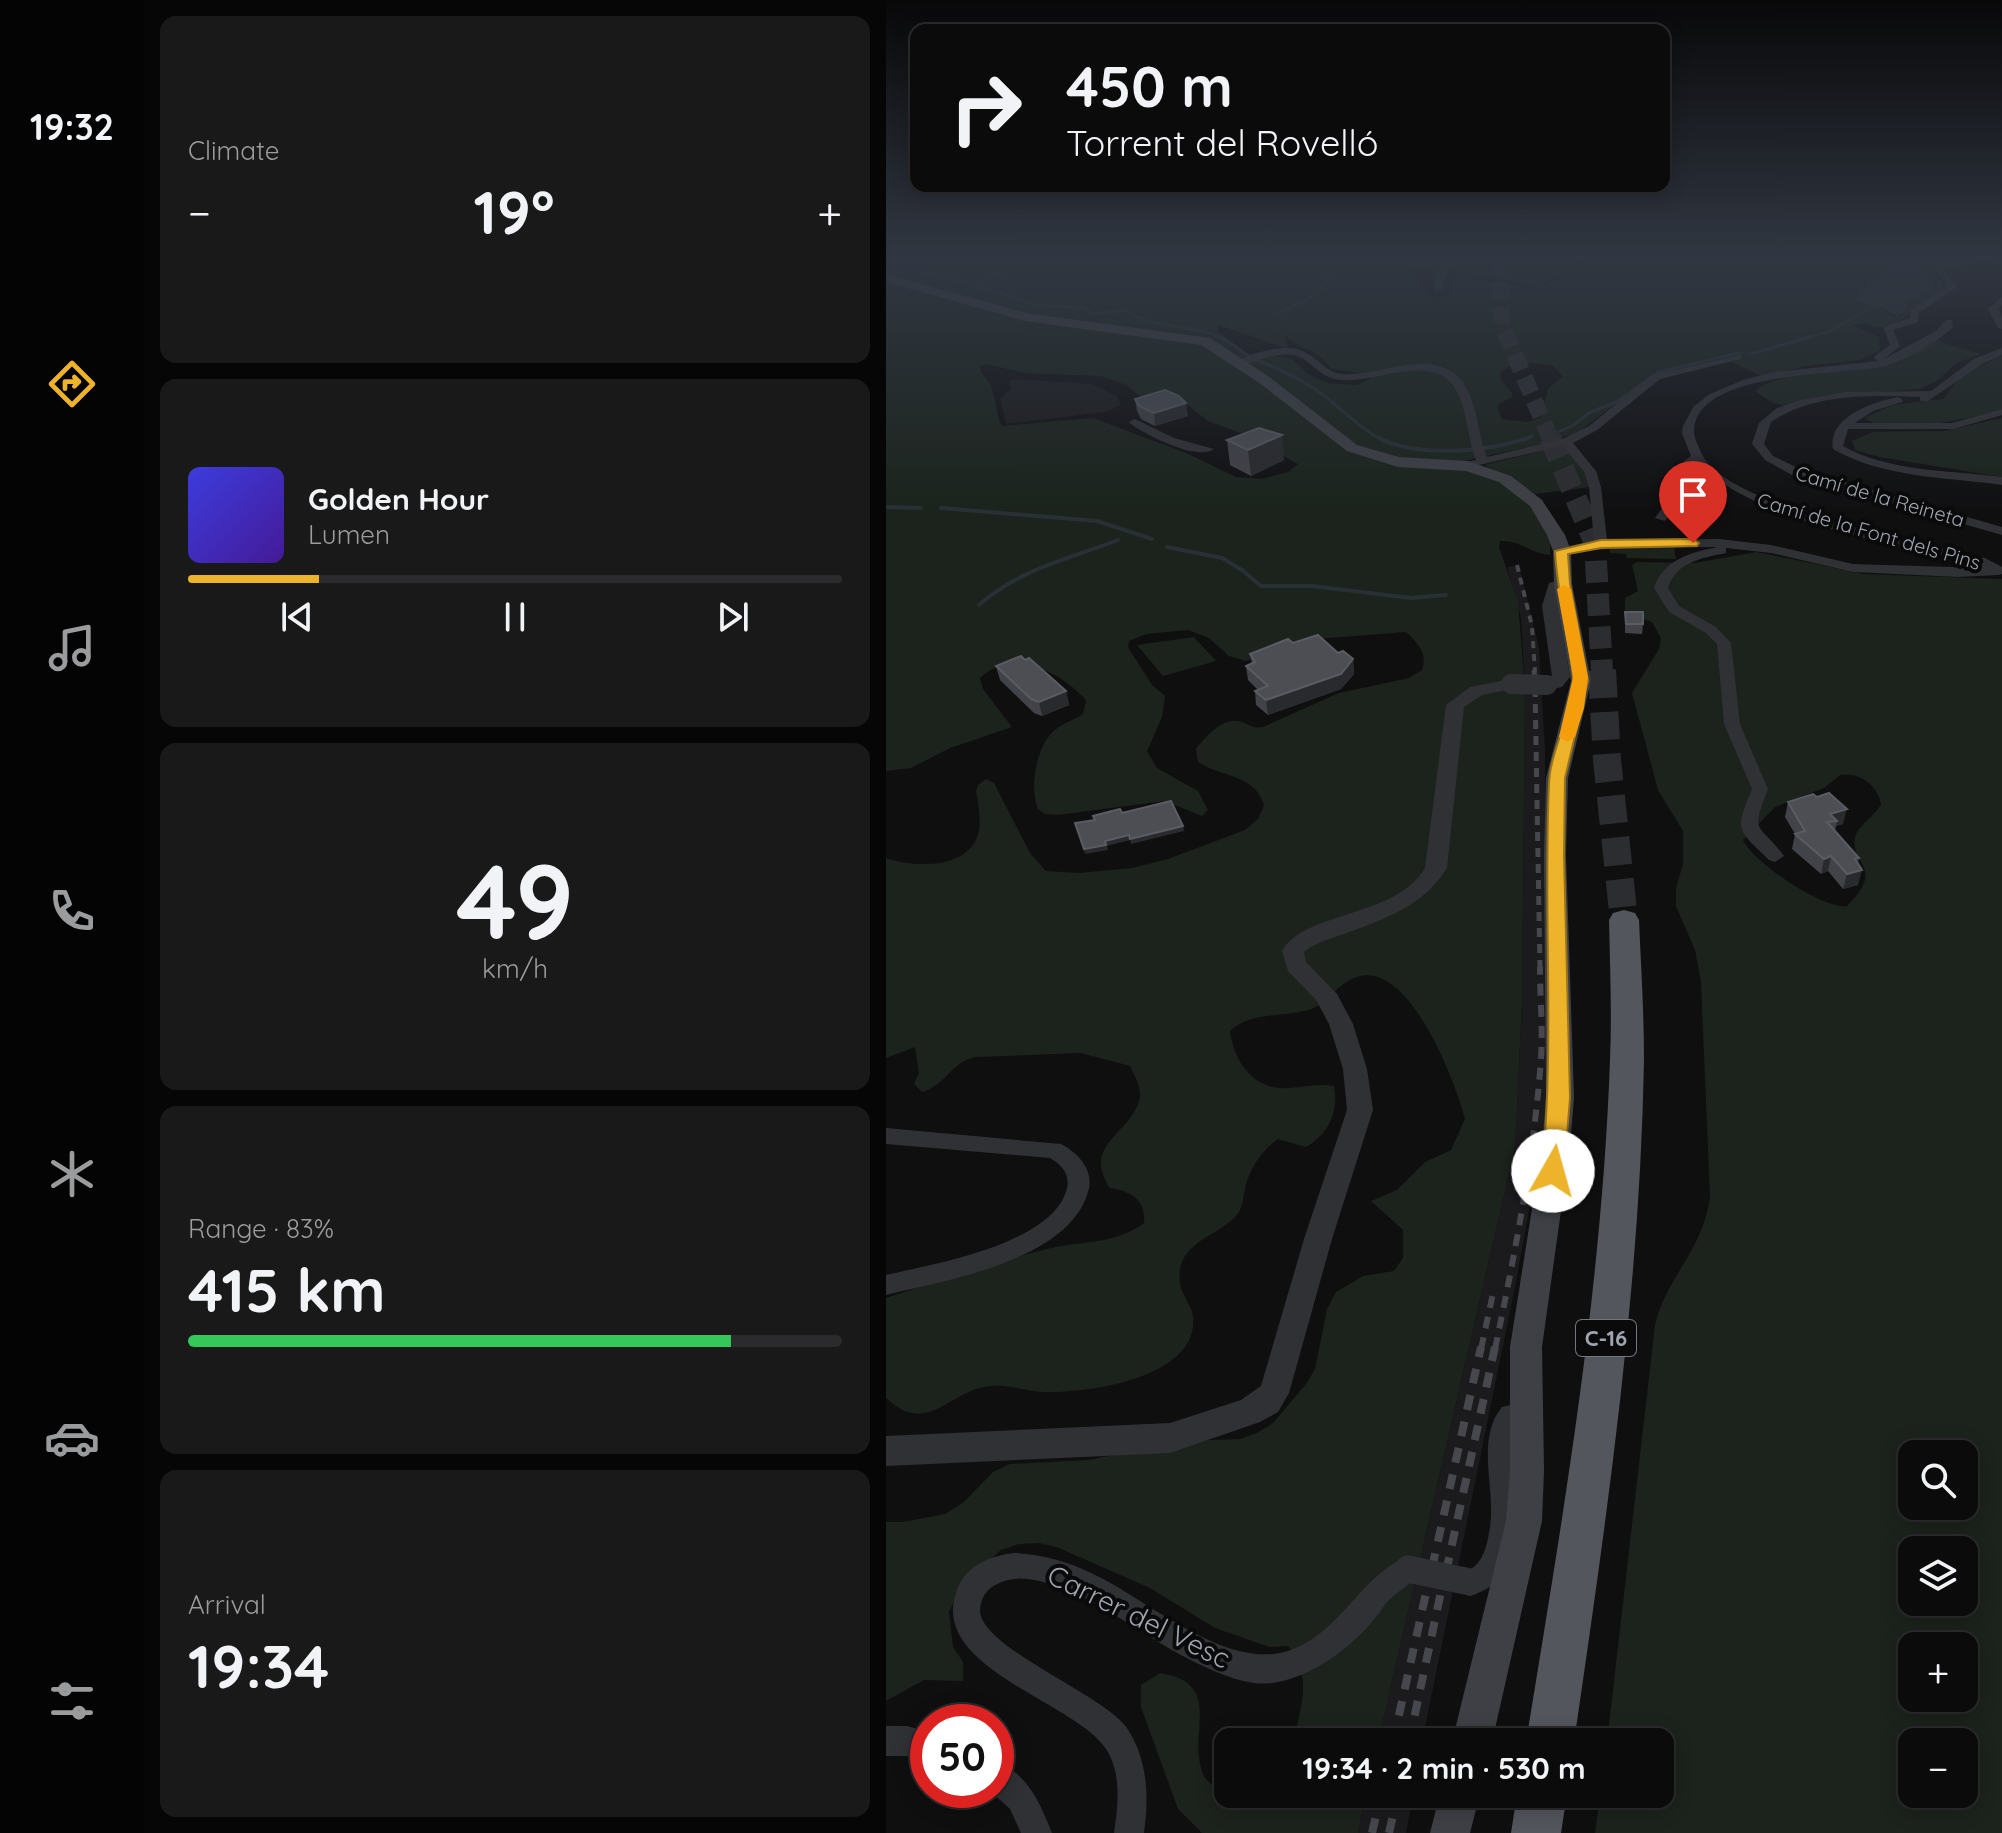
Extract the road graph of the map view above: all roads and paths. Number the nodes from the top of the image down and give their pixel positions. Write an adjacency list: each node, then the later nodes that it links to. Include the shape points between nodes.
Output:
1 (1206, 343): 6 (main road)
2 (1895, 343): 7 (street)
3 (1923, 343): 7 (street)
4 (2002, 351): 8 (street, via 1968,365)
5 (1737, 357): 12 (street, via 1656,377)
6 (1240, 363): 14 (main road, via 1352,448 1398,462); 14 (street, via 1295,352 1329,374 1346,377 1397,368 1427,369 1452,378 1459,385)
7 (1866, 366): 15 (street, via 1798,371 1716,395 1688,423)
8 (1933, 394): 11 (street, via 1880,403 1854,416); 18 (street, Camí de la Reineta, via 1883,392 1817,400 1772,417 1762,427 1758,444 1769,458 1796,472)
9 (2002, 412): 11 (street, via 1953,426)
10 (1135, 422): 13 (street, via 1172,440)
11 (1848, 426): 16 (street, via 1836,443 1848,454)
12 (1571, 444): 14 (street); 19 (street, via 1595,487)
13 (1208, 449)
14 (1476, 455): 21 (main road, via 1536,503)
15 (1695, 459): 17 (street); 22 (street, Camí de la Font dels Pins, via 1723,483 1766,504 1980,561)
16 (2002, 481)
17 (1661, 518)
18 (2002, 531)
19 (1601, 544): 20 (street); 21 (street)
20 (1744, 545): 22 (street, via 1853,568); 24 (street, via 1680,562 1666,574 1661,588 1674,609 1724,643 1732,724 1760,789 1749,830)
21 (1562, 551): 23 (main road)
22 (2000, 571)
23 (1563, 584): 28 (main road, via 1581,681 1557,778 1560,1098 1526,1347); 29 (street, bridge, via 1555,586 1550,606 1561,677 1556,683 1483,688 1455,705 1436,868 1428,883 1369,915 1306,939 1293,951 1295,965 1333,1006 1359,1087 1360,1110 1274,1393 1249,1412 1170,1438)
24 (1775, 856)
25 (1624, 920): 31 (highway, C-16, via 1627,1060 1609,1313)
26 (886, 1136): 27 (street, via 1054,1150 1076,1170 1079,1189 1066,1218 1034,1238 1000,1253)
27 (886, 1285)
28 (1525, 1414): 30 (main road, via 1527,1471 1520,1549); 38 (street, Carrer del Vesc, bridge, via 1504,1421 1505,1507 1486,1575 1470,1582 1408,1569 1385,1580 1359,1618 1322,1648 1286,1667 1223,1661 1044,1568 1003,1567 983,1576 966,1602 971,1629 1014,1668 1111,1731 1129,1765 1133,1787)
29 (886, 1451)
30 (1475, 1728)
31 (1552, 1728)
32 (886, 1741): 33 (street)
33 (910, 1742)
34 (1014, 1792): 37 (street)
35 (1456, 1808): 39 (main road)
36 (1540, 1808): 40 (highway)
37 (1037, 1833)
38 (1129, 1833)
39 (1450, 1833)
40 (1536, 1833)

